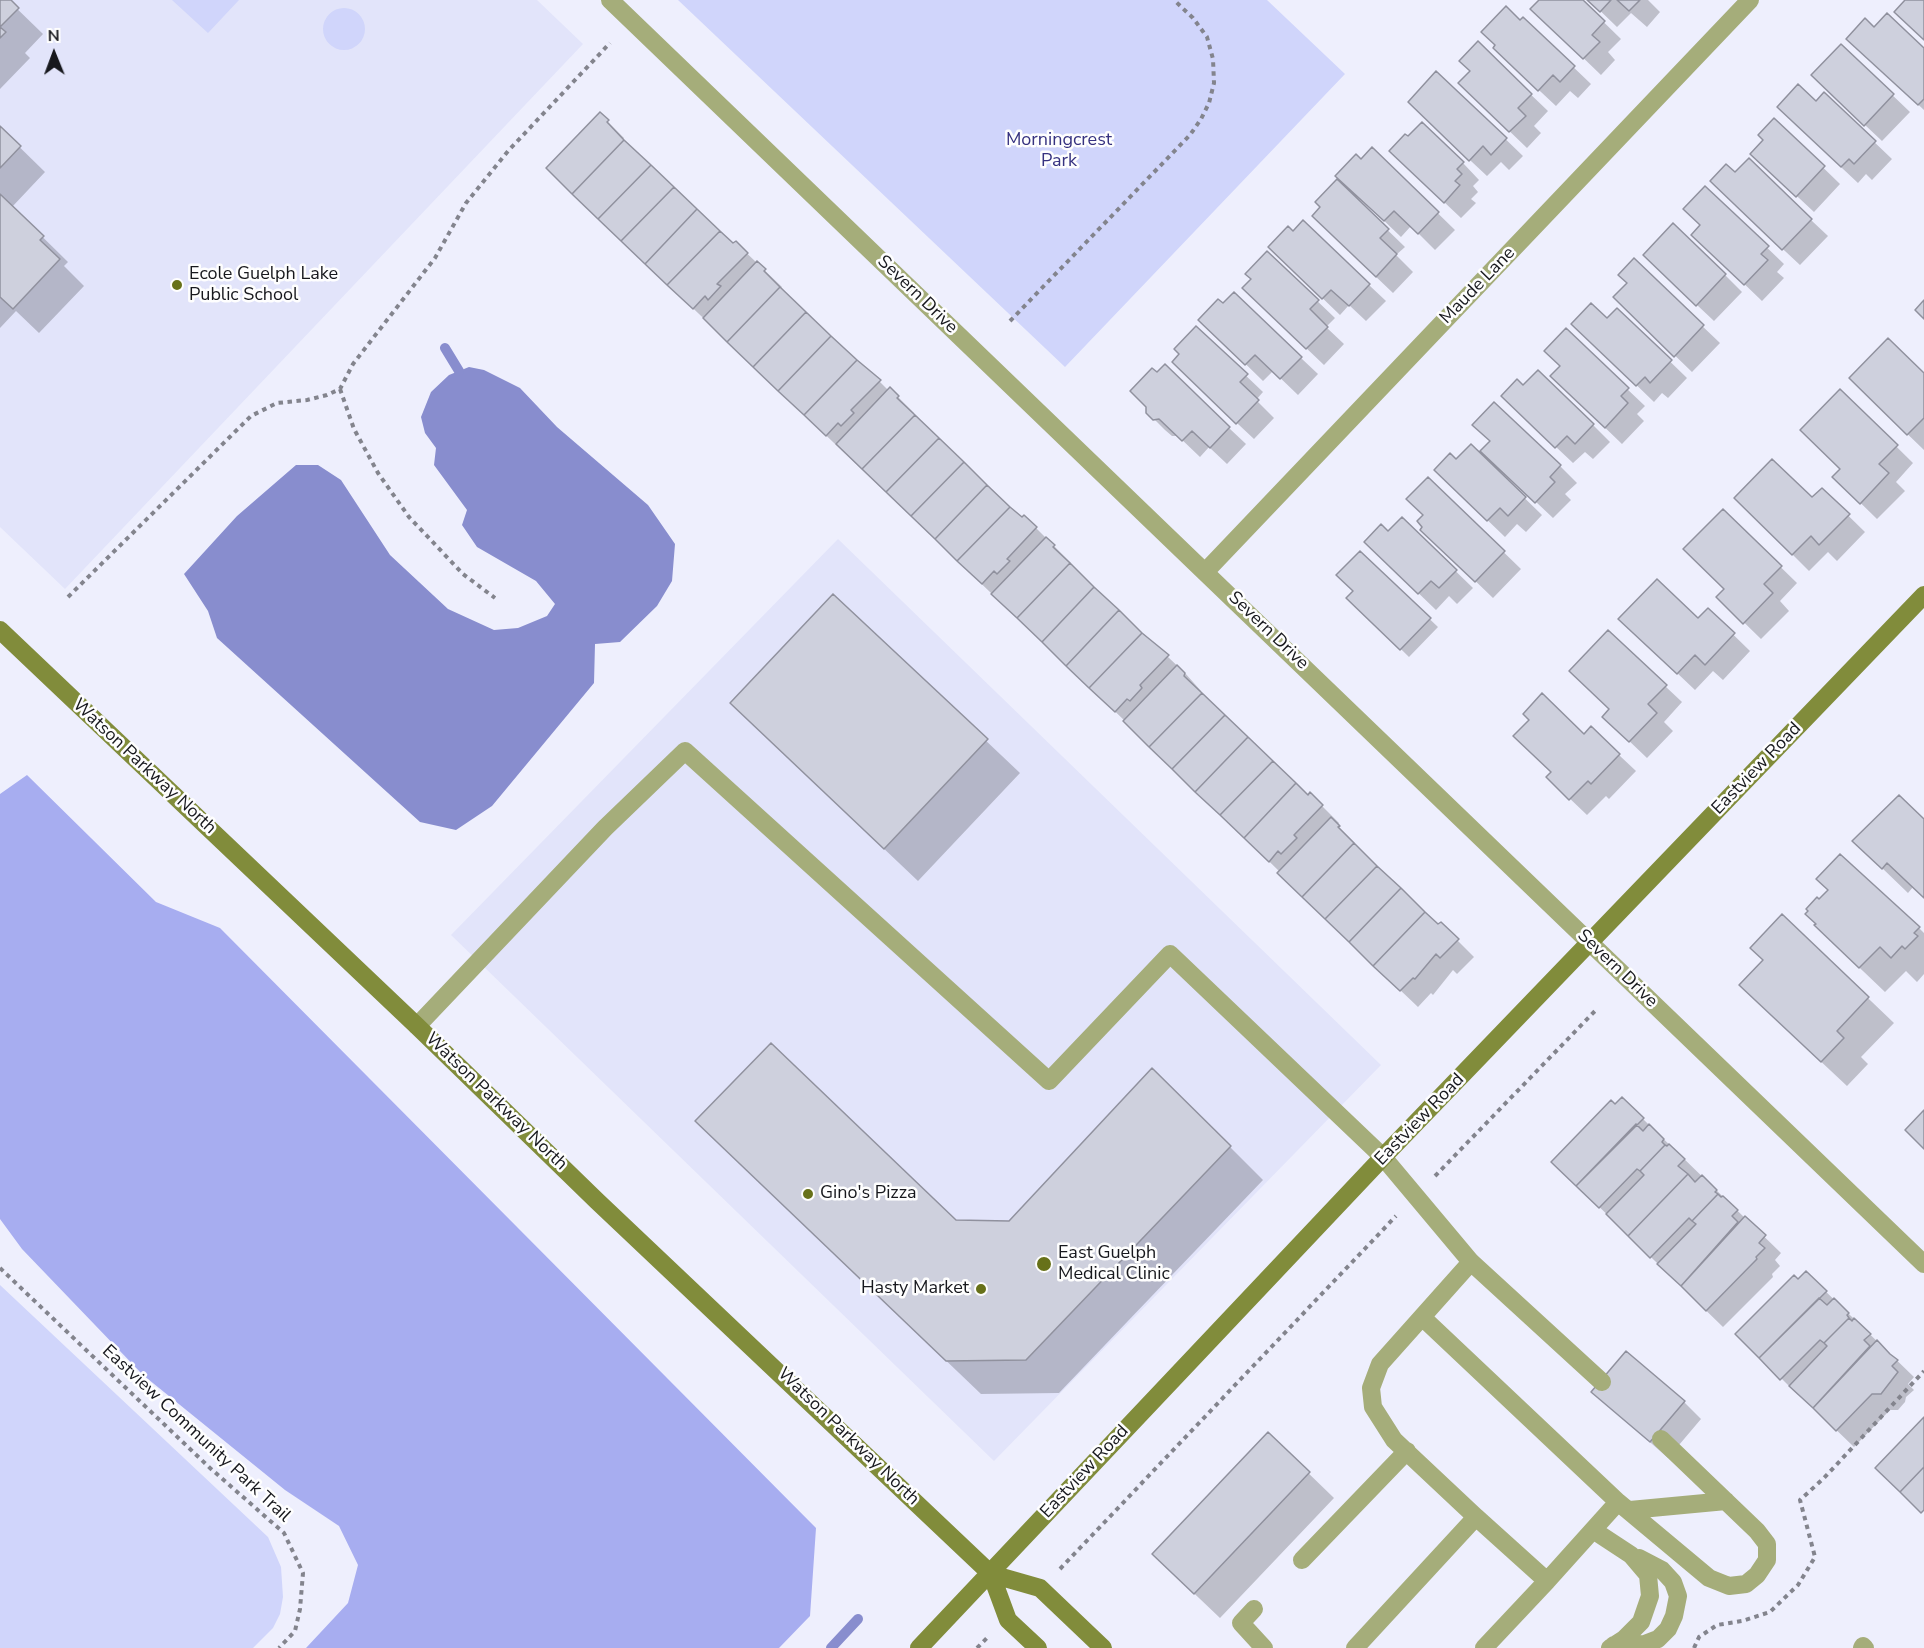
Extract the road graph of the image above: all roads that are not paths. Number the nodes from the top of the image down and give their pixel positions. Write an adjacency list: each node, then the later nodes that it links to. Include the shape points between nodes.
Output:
1 (610, 0): 3 (street, Severn Drive)
2 (1750, 0): 3 (street, Maude Lane)
3 (1206, 571): 6 (street, Severn Drive)
4 (1924, 595): 6 (main road, Eastview Road)
5 (0, 630): 7 (main road, Watson Parkway North)
6 (1590, 943): 8 (main road, Eastview Road); 10 (street, Severn Drive)
7 (417, 1026): 8 (street, via 605,828 685,751 1049,1081 1170,954); 21 (main road, Watson Parkway North)
8 (1383, 1157): 9 (street); 21 (main road, Eastview Road)
9 (1471, 1262): 11 (street); 12 (street)
10 (1924, 1264)
11 (1422, 1317): 14 (street, via 1380,1364 1371,1388 1373,1407 1394,1440); 16 (street)
12 (1602, 1382)
13 (1661, 1439): 15 (street)
14 (1407, 1451): 17 (street); 20 (street)
15 (1726, 1501): 16 (street); 16 (street, via 1767,1544 1767,1560 1746,1584 1729,1586 1709,1578)
16 (1624, 1506): 18 (street)
17 (1476, 1517): 22 (street); 29 (street)
18 (1593, 1530): 19 (street); 22 (street)
19 (1631, 1555): 24 (street, via 1648,1575 1650,1596 1641,1622); 24 (street, via 1662,1570 1672,1582 1678,1596 1674,1616 1658,1639)
20 (1302, 1560)
21 (991, 1574): 25 (main road, Eastview Road); 26 (main road, Watson Parkway North, via 1008,1620); 27 (main road, Watson Parkway North, via 1040,1588)
22 (1547, 1581): 30 (street)
23 (1254, 1609): 28 (street, via 1241,1623)
24 (1612, 1647)
25 (919, 1648)
26 (1038, 1648)
27 (1103, 1648)
28 (1264, 1648)
29 (1355, 1648)
30 (1485, 1648)

